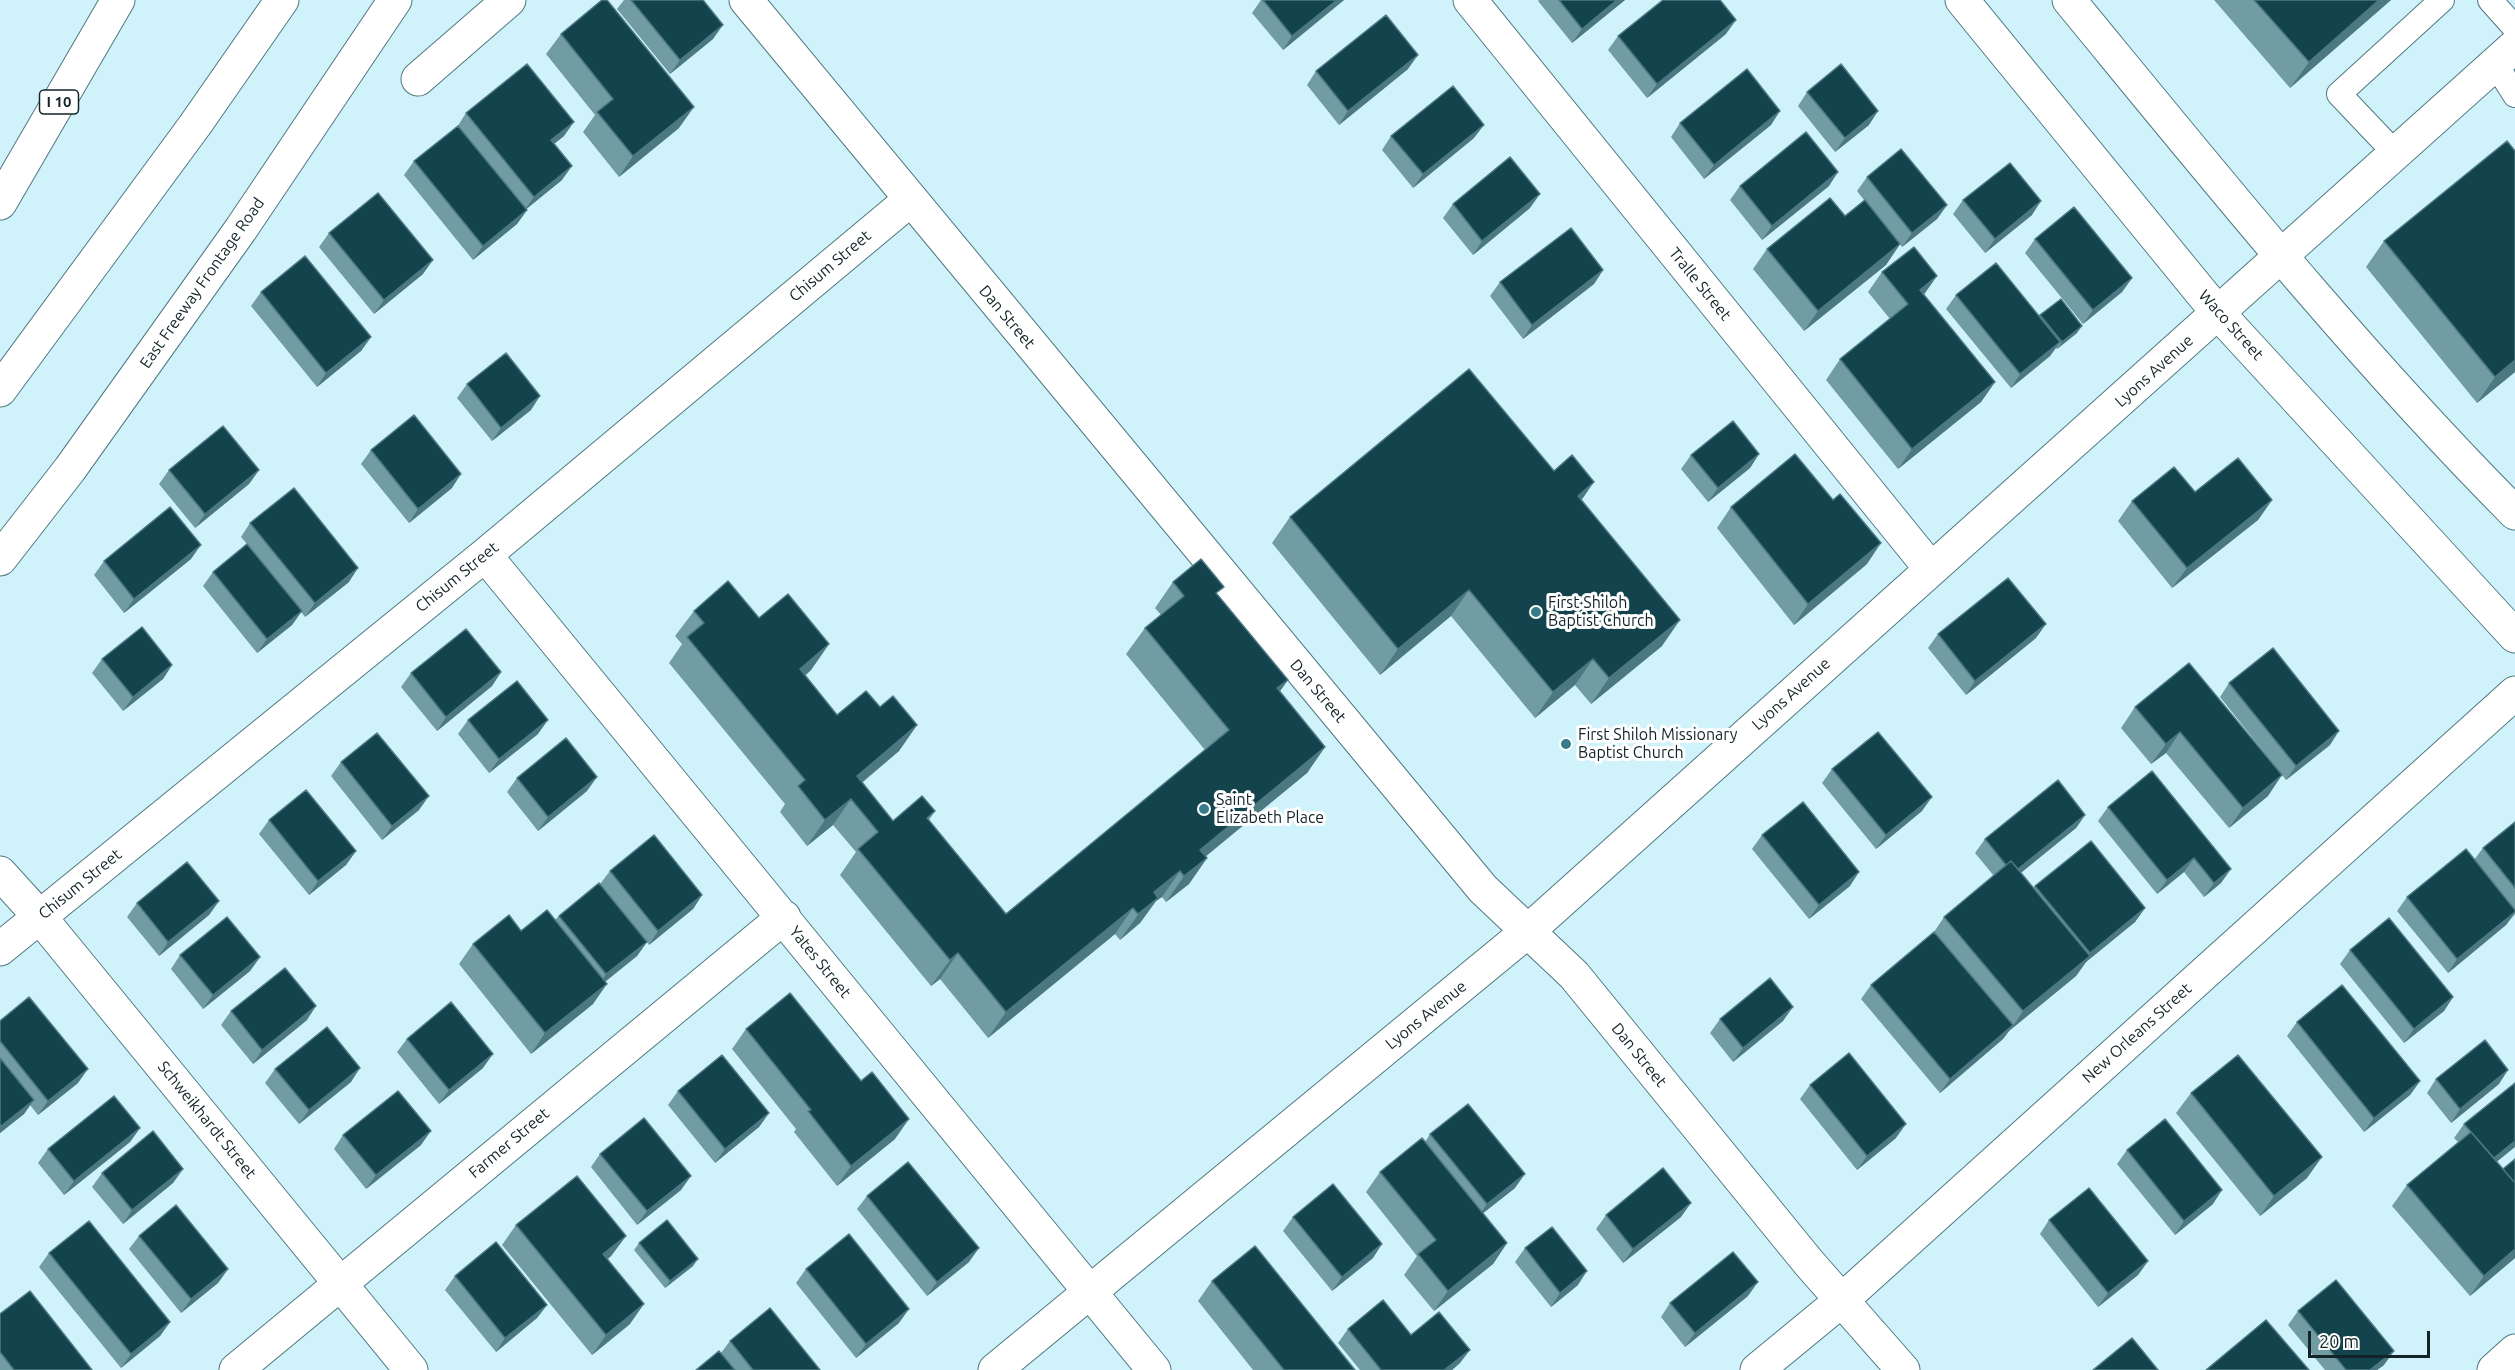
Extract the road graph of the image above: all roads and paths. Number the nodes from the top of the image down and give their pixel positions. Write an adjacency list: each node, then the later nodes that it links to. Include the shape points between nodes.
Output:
1 (118, 0): 17 (main road, I 10)
2 (282, 0): 20 (main road)
3 (395, 0): 23 (main road, East Freeway Frontage Road, via 241,229 70,469)
4 (509, 0): 13 (main road)
5 (746, 0): 16 (main road, Dan Street)
6 (1470, 0): 24 (main road, Tralle Street)
7 (1962, 0): 19 (main road, Waco Street)
8 (2070, 0): 18 (main road)
9 (2442, 0): 15 (lane, via 2339,94)
10 (2490, 0): 11 (lane)
11 (2515, 28)
12 (2505, 56): 14 (lane); 15 (main road, Lyons Avenue)
13 (418, 79)
14 (2515, 95)
15 (2395, 153): 18 (main road, Lyons Avenue)
16 (909, 200): 22 (main road, Chisum Street); 30 (main road, Dan Street, via 1483,890)
17 (0, 204)
18 (2280, 256): 19 (main road, Lyons Avenue); 21 (main road, via 2454,452)
19 (2218, 313): 24 (main road, Lyons Avenue); 25 (main road, Waco Street)
20 (0, 390)
21 (2515, 513)
22 (485, 555): 28 (main road, Chisum Street); 29 (main road, Yates Street)
23 (0, 560)
24 (1931, 568): 30 (main road, Lyons Avenue)
25 (2515, 636)
26 (2515, 693): 34 (main road, New Orleans Street)
27 (0, 873): 28 (main road, Schweikhardt Street)
28 (39, 916): 31 (main road, Chisum Street); 32 (main road, Schweikhardt Street)
29 (783, 917): 32 (main road, Farmer Street); 33 (main road, Yates Street)
30 (1528, 931): 33 (main road, Lyons Avenue); 34 (main road, Dan Street, via 1574,975)
31 (0, 949)
32 (341, 1283): 36 (main road, Farmer Street); 37 (main road, Schweikhardt Street)
33 (1089, 1292): 38 (main road, Lyons Avenue); 39 (main road, Yates Street)
34 (1842, 1300): 40 (main road, New Orleans Street); 41 (main road, Dan Street)
35 (2515, 1351): 42 (main road)
36 (236, 1370)
37 (411, 1370)
38 (995, 1370)
39 (1154, 1370)
40 (1757, 1370)
41 (1903, 1370)
42 (2494, 1370)

